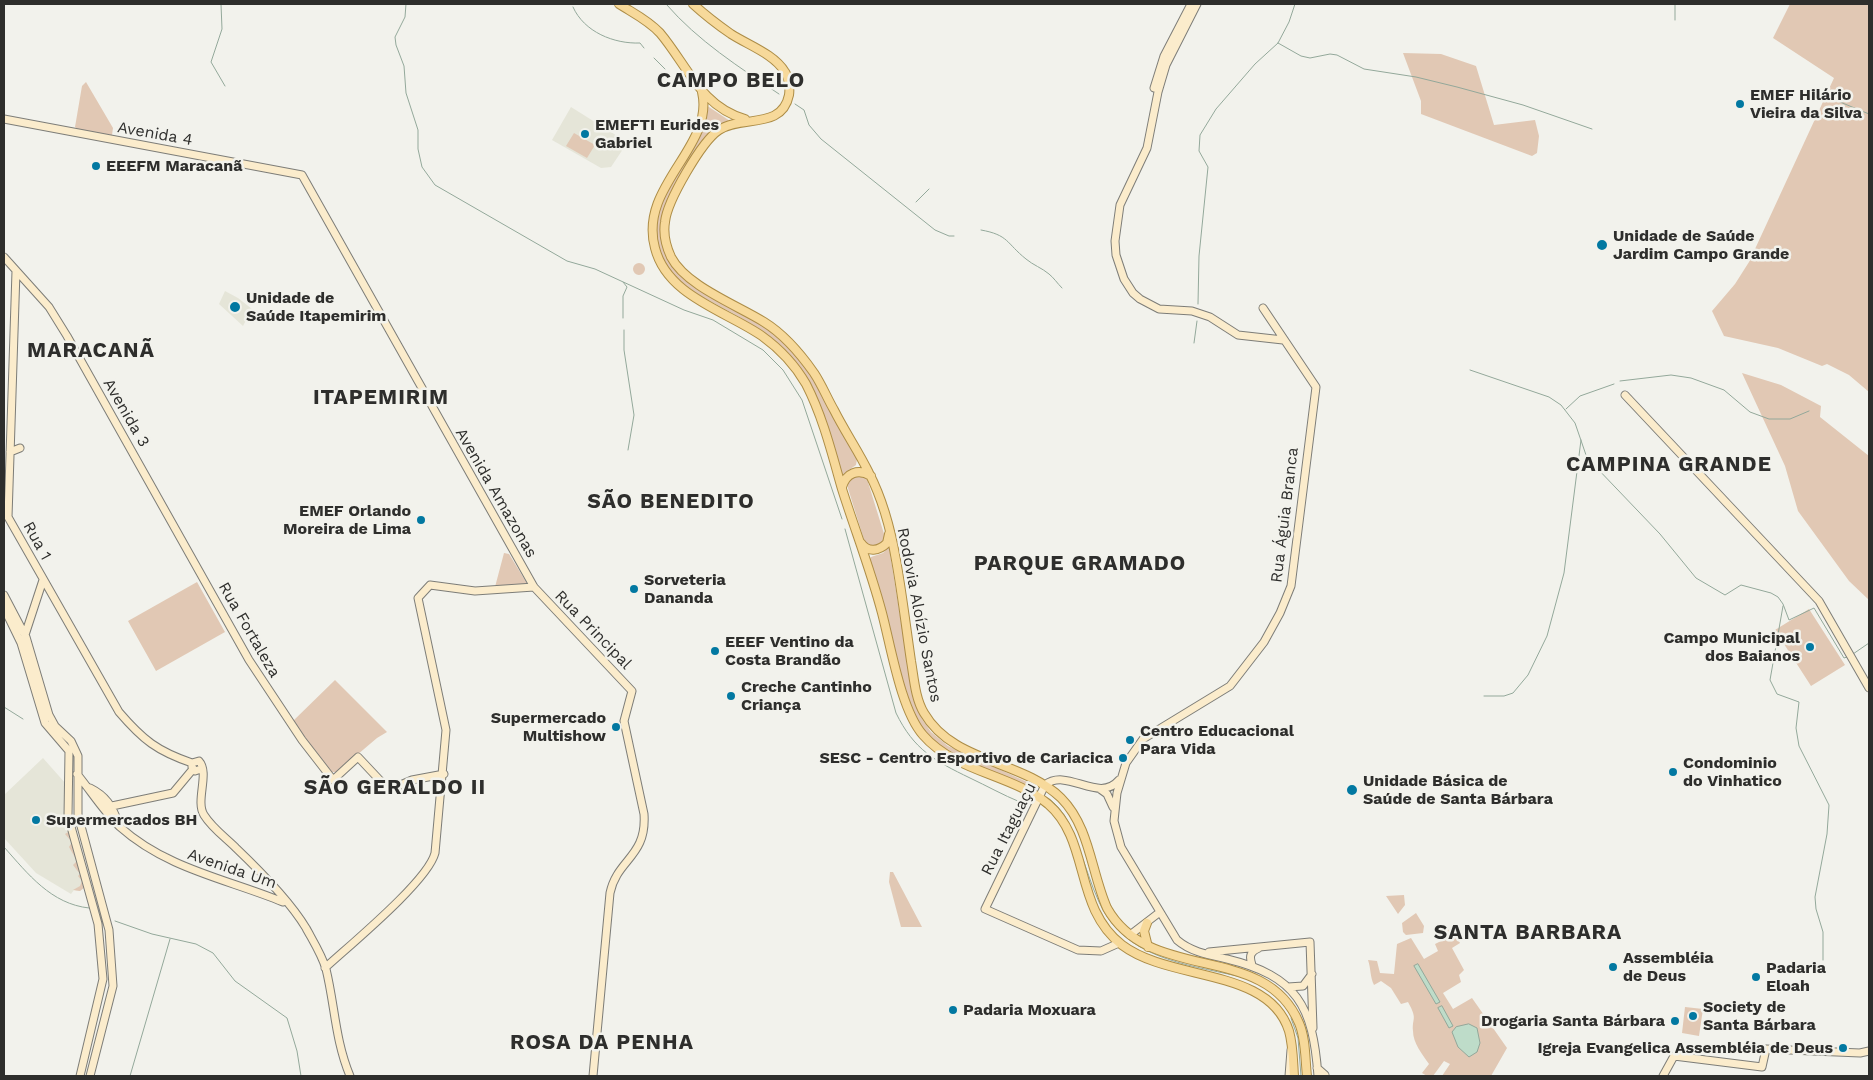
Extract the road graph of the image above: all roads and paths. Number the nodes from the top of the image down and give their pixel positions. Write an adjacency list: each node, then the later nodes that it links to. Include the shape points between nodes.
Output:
1 (619, 4): 6 (main road, via 658,31)
2 (693, 4): 8 (main road, Rodovia Aloízio Santos, via 722,27 776,61 787,75 789,93 783,108 769,119)
3 (1191, 4): 5 (street, via 1164,56)
4 (1198, 4): 13 (street, via 1163,73 1147,148 1123,195 1116,255 1124,279 1140,300 1159,309 1192,311 1210,317 1238,335)
5 (1153, 90)
6 (702, 92): 8 (main road, via 726,112); 19 (main road, Rodovia Aloízio Santos, via 704,109 701,124 665,187 654,214 652,235 657,256 665,271 681,288 761,335 792,363 813,399)
7 (4, 119): 9 (street, Avenida 4)
8 (750, 120): 17 (main road, Rodovia Aloízio Santos, via 723,128 704,144 669,206 664,225 667,248 674,262 692,280 765,322 796,348 815,375)
9 (302, 175): 24 (street, Avenida Amazonas)
10 (4, 257): 11 (street, Avenida 3)
11 (16, 271): 16 (street, Rua 1); 18 (street, Avenida 3, via 49,307)
12 (1263, 308): 13 (street)
13 (1283, 340): 33 (street, Rua Águia Branca, via 1316,387 1291,586 1264,642 1230,686 1143,739 1126,763)
14 (1625, 395): 28 (street, via 1819,601)
15 (20, 448): 16 (street)
16 (10, 452): 20 (street, Rua 1)
17 (871, 476): 19 (main road, via 861,472 850,474); 21 (main road, Rodovia Aloízio Santos)
18 (154, 487): 31 (street, Rua Fortaleza, via 249,660 332,780 358,757 389,790 412,780)
19 (842, 488): 22 (main road, Rodovia Aloízio Santos)
20 (6, 517): 23 (street, Rua 1)
21 (889, 530): 22 (main road, via 887,543 882,548 870,550); 34 (main road, Rodovia Aloízio Santos, via 924,714 956,744)
22 (860, 541): 37 (main road, Rodovia Aloízio Santos, via 906,702 918,728 934,746 952,758)
23 (43, 580): 27 (street); 30 (street, Rua 1, via 119,712 152,746)
24 (534, 588): 31 (street, via 475,591 430,585 418,598 446,730); 60 (street, Rua Principal, via 632,691 624,721 645,828 643,839 613,882 610,893)
25 (4, 596): 27 (street)
26 (4, 608): 27 (street)
27 (23, 638): 29 (street, Avenida Um, via 45,722 65,744); 32 (street, via 49,716 74,744)
28 (1869, 688)
29 (70, 755): 32 (street, Avenida Um); 57 (street, via 68,816 98,924 103,974 102,990)
30 (193, 766): 39 (street, via 173,793); 42 (street, Rua 1, via 199,761 202,764 200,805 204,815)
31 (444, 774): 50 (street, via 433,863 416,884)
32 (79, 775): 35 (street, Avenida Um); 58 (street, via 78,815 108,923 113,979)
33 (1121, 778): 36 (street, via 1116,785); 40 (street, Rua Águia Branca)
34 (1045, 785): 36 (street, Rua Itaguaçu, via 1062,780); 37 (street, Rua Itaguaçu); 45 (main road, Rodovia Aloízio Santos, via 1077,820 1107,908)
35 (90, 787): 38 (street, Avenida Um); 39 (street, Avenida Um)
36 (1100, 789): 40 (street)
37 (1039, 798): 45 (main road, Rodovia Aloízio Santos, via 1056,812 1066,827 1096,917); 45 (street, Rua Itaguaçu, via 986,909 1078,950 1101,951)
38 (99, 803): 39 (street); 41 (street, Avenida Um)
39 (112, 806): 41 (street, Avenida Um)
40 (1114, 808): 43 (street, via 1121,847)
41 (120, 827): 42 (street, Avenida Um, via 171,862)
42 (286, 903): 50 (street, via 305,926)
43 (1160, 912): 44 (street); 48 (street, via 1177,940)
44 (1147, 924): 45 (street); 46 (main road, via 1144,932)
45 (1125, 939): 46 (main road, Rodovia Aloízio Santos); 54 (main road, Rodovia Aloízio Santos, via 1149,961 1244,986 1262,994 1281,1014)
46 (1148, 947): 63 (main road, Rodovia Aloízio Santos, via 1250,976 1271,986 1286,1000 1300,1024)
47 (1259, 948): 48 (street); 49 (street, via 1252,951); 51 (street, via 1310,942)
48 (1202, 953): 49 (street)
49 (1252, 965): 52 (street)
50 (326, 968): 59 (street, via 334,1021)
51 (1312, 974): 52 (street, via 1303,986); 53 (street)
52 (1288, 987): 53 (street, via 1298,999)
53 (1313, 1033): 56 (street)
54 (1291, 1045): 61 (street); 62 (main road, Rodovia Aloízio Santos)
55 (1869, 1051): 64 (street, via 1766,1049 1762,1067 1674,1056)
56 (1322, 1074)
57 (80, 1076)
58 (90, 1076)
59 (350, 1076)
60 (593, 1076)
61 (1289, 1076)
62 (1294, 1076)
63 (1307, 1076)
64 (1663, 1076)

